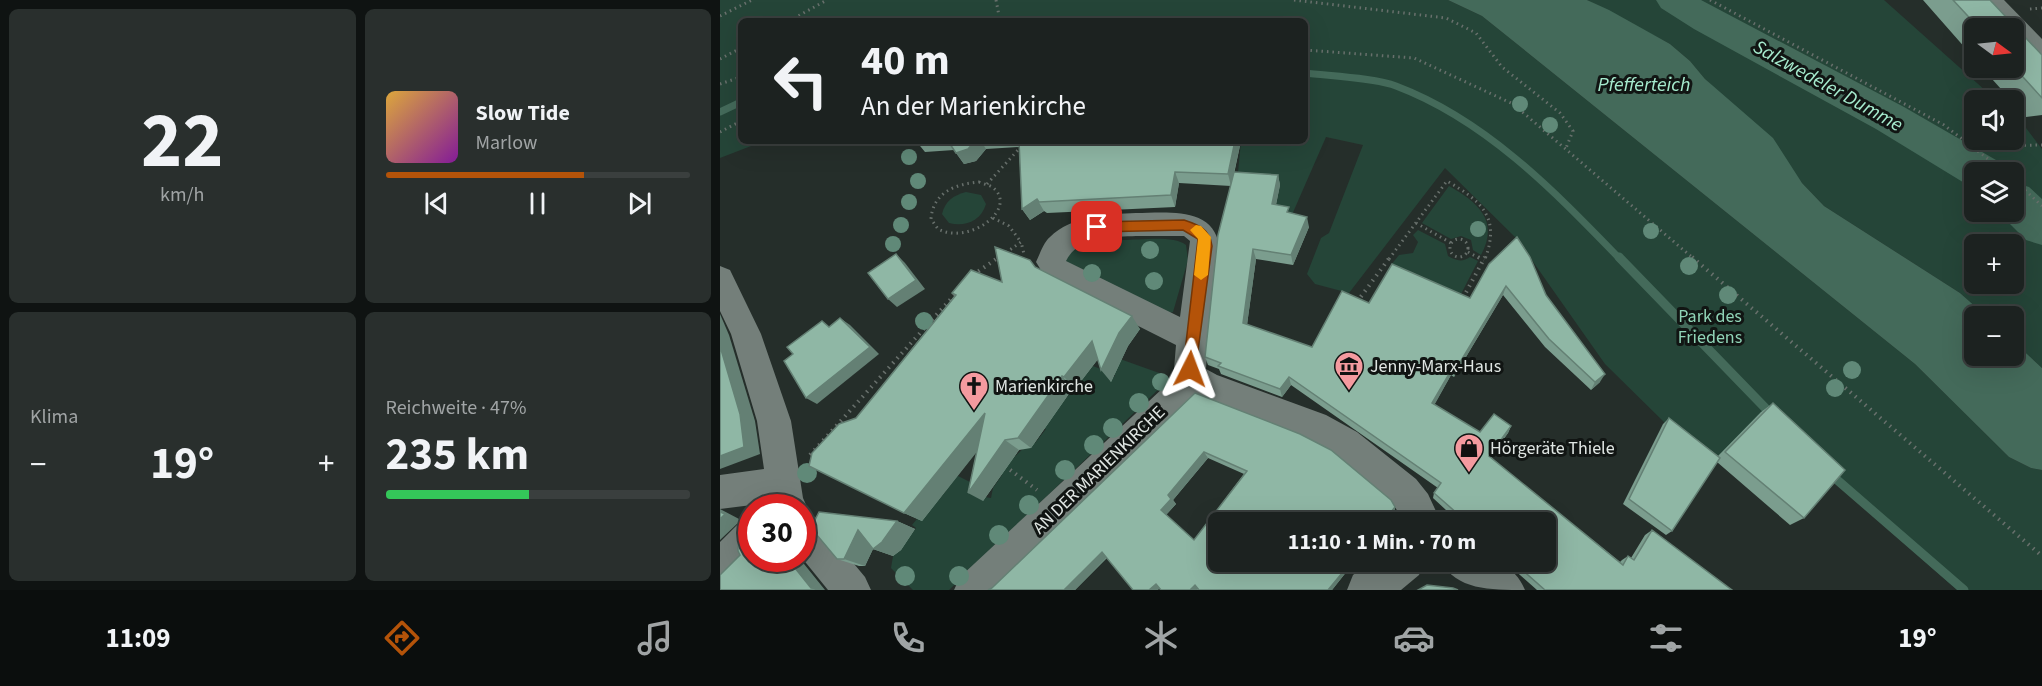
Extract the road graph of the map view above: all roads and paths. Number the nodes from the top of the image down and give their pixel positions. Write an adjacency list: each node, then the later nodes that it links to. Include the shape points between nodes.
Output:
1 (752, 0): 7 (path)
2 (827, 0): 8 (path)
3 (996, 0): 9 (path)
4 (1294, 0): 22 (path, via 1446,18 1476,33 1502,67 1560,113 1573,131)
5 (1710, 0): 18 (path, via 1904,103)
6 (1991, 0): 12 (street)
7 (720, 16)
8 (794, 18)
9 (999, 18)
10 (738, 50): 13 (path)
11 (1308, 50): 22 (path, via 1414,58 1513,104)
12 (2042, 54)
13 (720, 59)
14 (738, 78): 15 (path)
15 (720, 84)
16 (738, 123): 17 (path)
17 (720, 132)
18 (1964, 140)
19 (1019, 144): 25 (path)
20 (2024, 145): 21 (path)
21 (2042, 145)
22 (1566, 148): 51 (path)
23 (1979, 150): 24 (path)
24 (1993, 162)
25 (987, 184): 28 (path, via 1000,196); 28 (path, via 968,183 949,190 933,206 932,223 940,231 961,235)
26 (2024, 189): 27 (path)
27 (2042, 206)
28 (993, 218): 30 (path, via 1009,226)
29 (1416, 223): 31 (path); 33 (path, via 1447,181 1477,199 1486,210 1492,241); 39 (path)
30 (1020, 242): 34 (path, via 1032,265); 36 (path)
31 (1451, 243): 32 (path, via 1463,240); 32 (path, via 1454,254)
32 (1468, 252): 33 (path)
33 (1484, 260): 38 (path)
34 (1057, 271): 40 (street); 40 (street, via 1051,262 1059,246 1078,232 1097,227 1184,225 1196,229 1204,237 1205,246)
35 (720, 279): 44 (street, via 746,334 774,421)
36 (968, 280)
37 (960, 289): 45 (path)
38 (1461, 303)
39 (1355, 305)
40 (1192, 338): 41 (street, via 1190,369)
41 (1195, 379): 47 (street, AN DER MARIENKIRCHE); 48 (street, via 1314,426 1345,443 1404,491)
42 (1004, 465): 47 (path)
43 (720, 492): 46 (street)
44 (786, 494)
45 (798, 494)
46 (738, 496)
47 (1060, 508): 56 (street, AN DER MARIENKIRCHE)
48 (1419, 512)
49 (816, 543): 55 (street)
50 (738, 550): 52 (street)
51 (2042, 556)
52 (720, 567)
53 (1391, 572): 57 (street)
54 (1477, 572): 58 (street)
55 (852, 590)
56 (973, 590)
57 (1368, 590)
58 (1504, 590)

